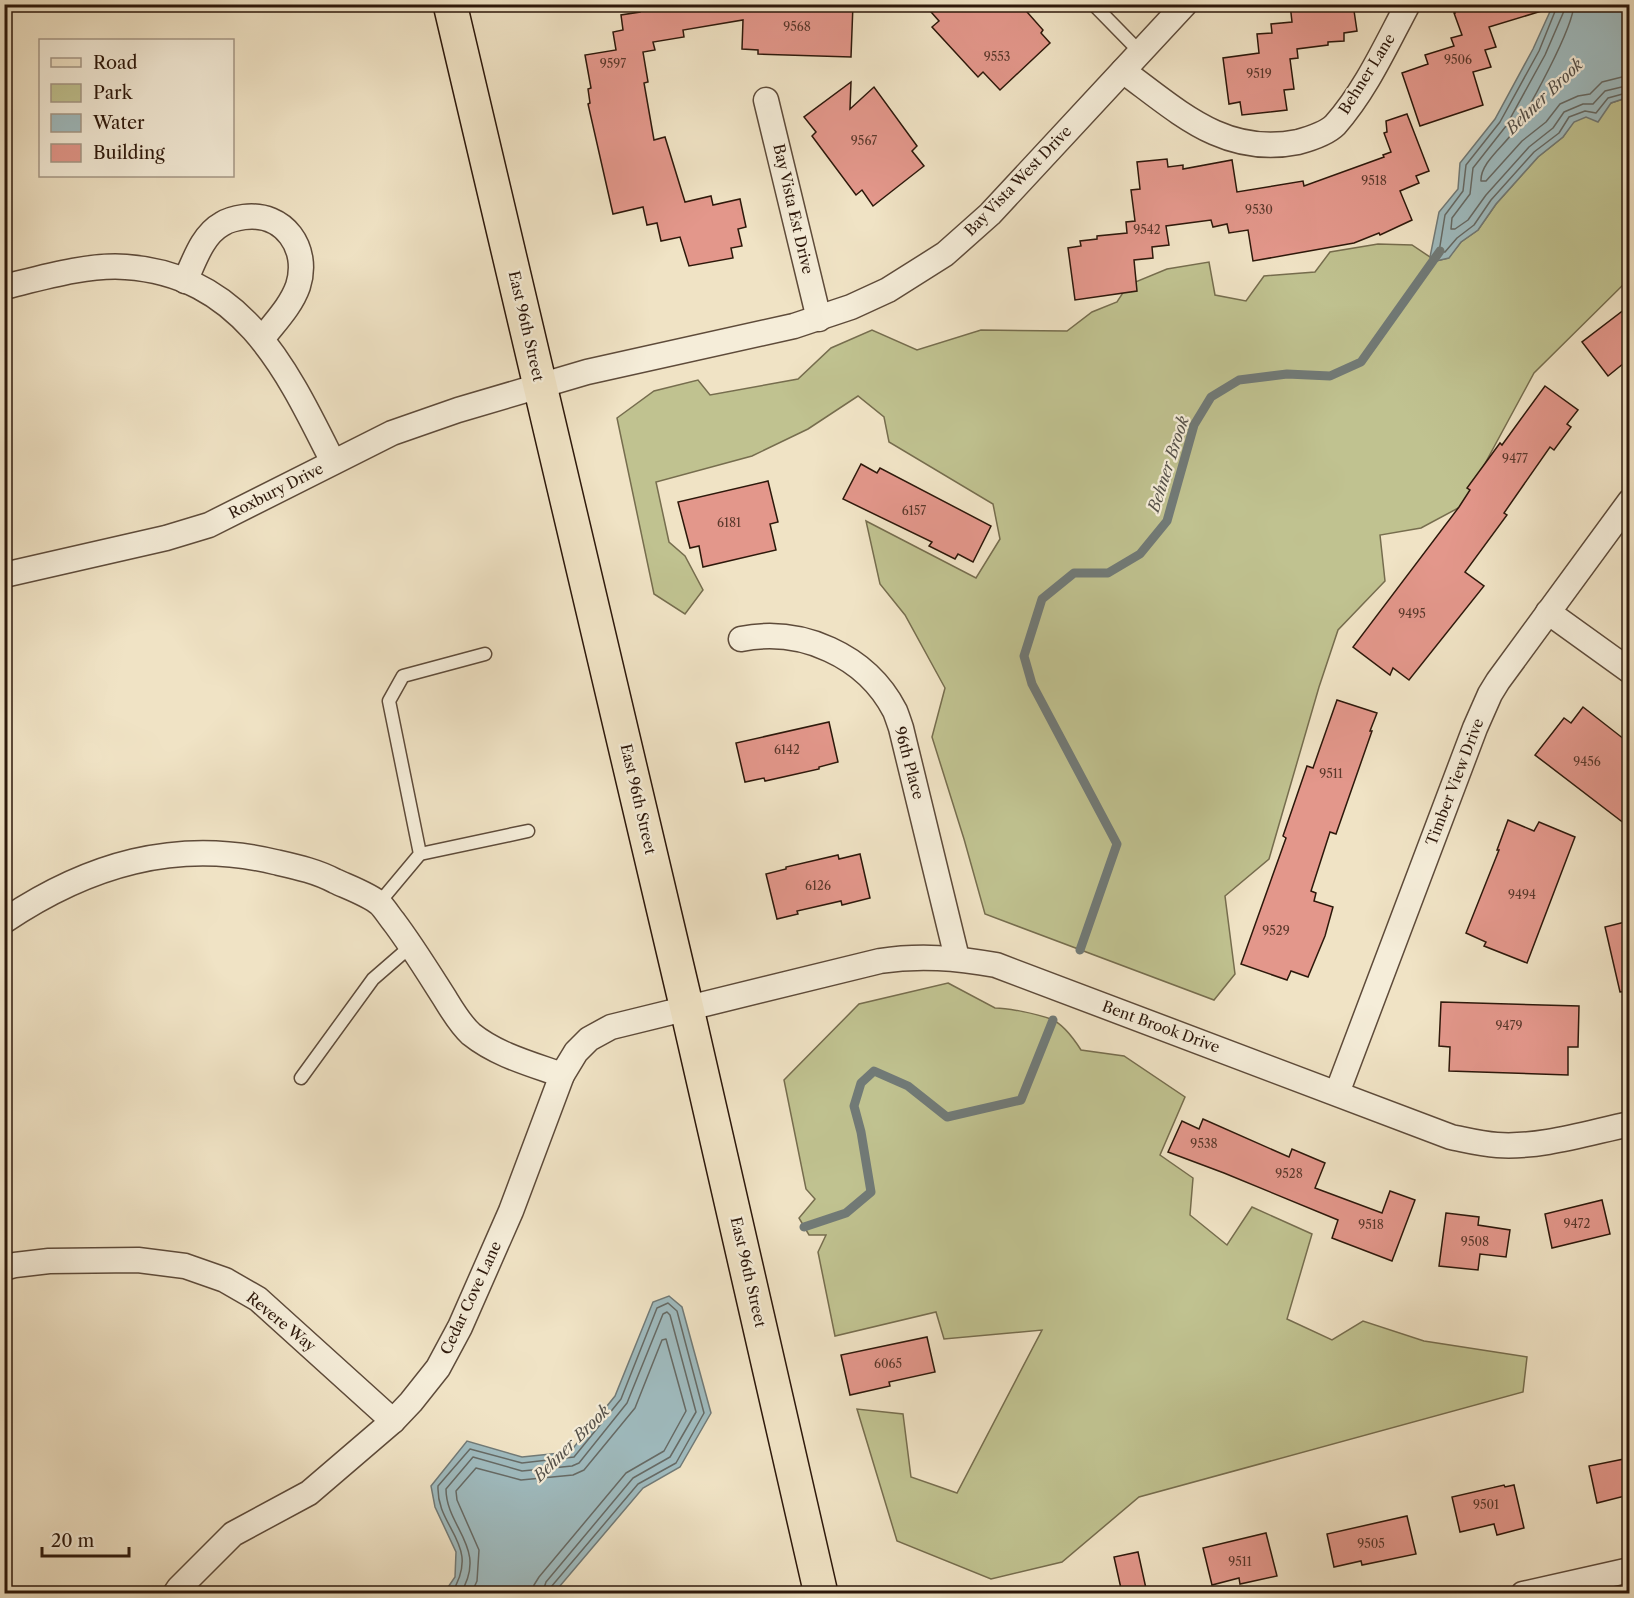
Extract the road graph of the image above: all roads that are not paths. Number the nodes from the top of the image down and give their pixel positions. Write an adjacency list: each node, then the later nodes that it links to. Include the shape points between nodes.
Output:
1 (450, 4): 12 (main road, East 96th Street)
2 (1093, 4): 5 (lane)
3 (1185, 4): 5 (street, Bay Vista West Drive)
4 (1408, 4): 6 (street, Behner Lane, via 1353,102 1334,126 1295,142 1258,146 1217,135 1194,123)
5 (1140, 52): 6 (street, Bay Vista West Drive)
6 (1123, 71): 10 (street, Bay Vista West Drive, via 990,214 945,254 888,290)
7 (766, 100): 10 (street, Bay Vista Est Drive)
8 (185, 281): 9 (street, via 124,267 66,273); 11 (street, via 223,301); 11 (street, via 199,250 222,223 252,216 284,227 294,240 302,269 291,302)
9 (4, 287)
10 (819, 319): 12 (street, Bay Vista West Drive)
11 (261, 339): 13 (street, via 300,396)
12 (540, 385): 13 (street, Roxbury Drive, via 392,433); 26 (main road, East 96th Street)
13 (333, 462): 15 (street, Roxbury Drive, via 209,525)
14 (1629, 501): 16 (street, Timber View Drive)
15 (4, 575)
16 (1548, 612): 19 (street); 29 (street, Timber View Drive, via 1498,681 1475,729)
17 (741, 639): 25 (street, 96th Place, via 783,636 811,641 849,659 883,692 901,728)
18 (485, 654): 21 (lane, via 403,676 389,701)
19 (1629, 671)
20 (528, 831): 21 (lane)
21 (420, 854): 22 (lane)
22 (379, 903): 23 (street, via 316,871 252,856 209,852 160,855 122,863 77,879); 24 (street)
23 (4, 921)
24 (411, 946): 27 (street, via 470,1033 492,1048); 28 (lane, via 374,979)
25 (957, 958): 26 (street, Bent Brook Drive, via 880,961); 29 (street, Bent Brook Drive, via 996,965)
26 (687, 1009): 27 (street, Cedar Cove Lane, via 611,1027 589,1039); 35 (main road, East 96th Street)
27 (562, 1075): 32 (street, Cedar Cove Lane, via 511,1211 460,1327 438,1368)
28 (301, 1078)
29 (1337, 1093): 30 (street, Bent Brook Drive, via 1472,1143 1518,1146)
30 (1629, 1124)
31 (4, 1268): 32 (street, Revere Way, via 49,1261 138,1260 185,1266 225,1280 258,1299)
32 (393, 1421): 34 (street, Cedar Cove Lane, via 309,1493 233,1534)
33 (1629, 1570): 36 (street)
34 (176, 1593)
35 (822, 1593)
36 (1523, 1593)

